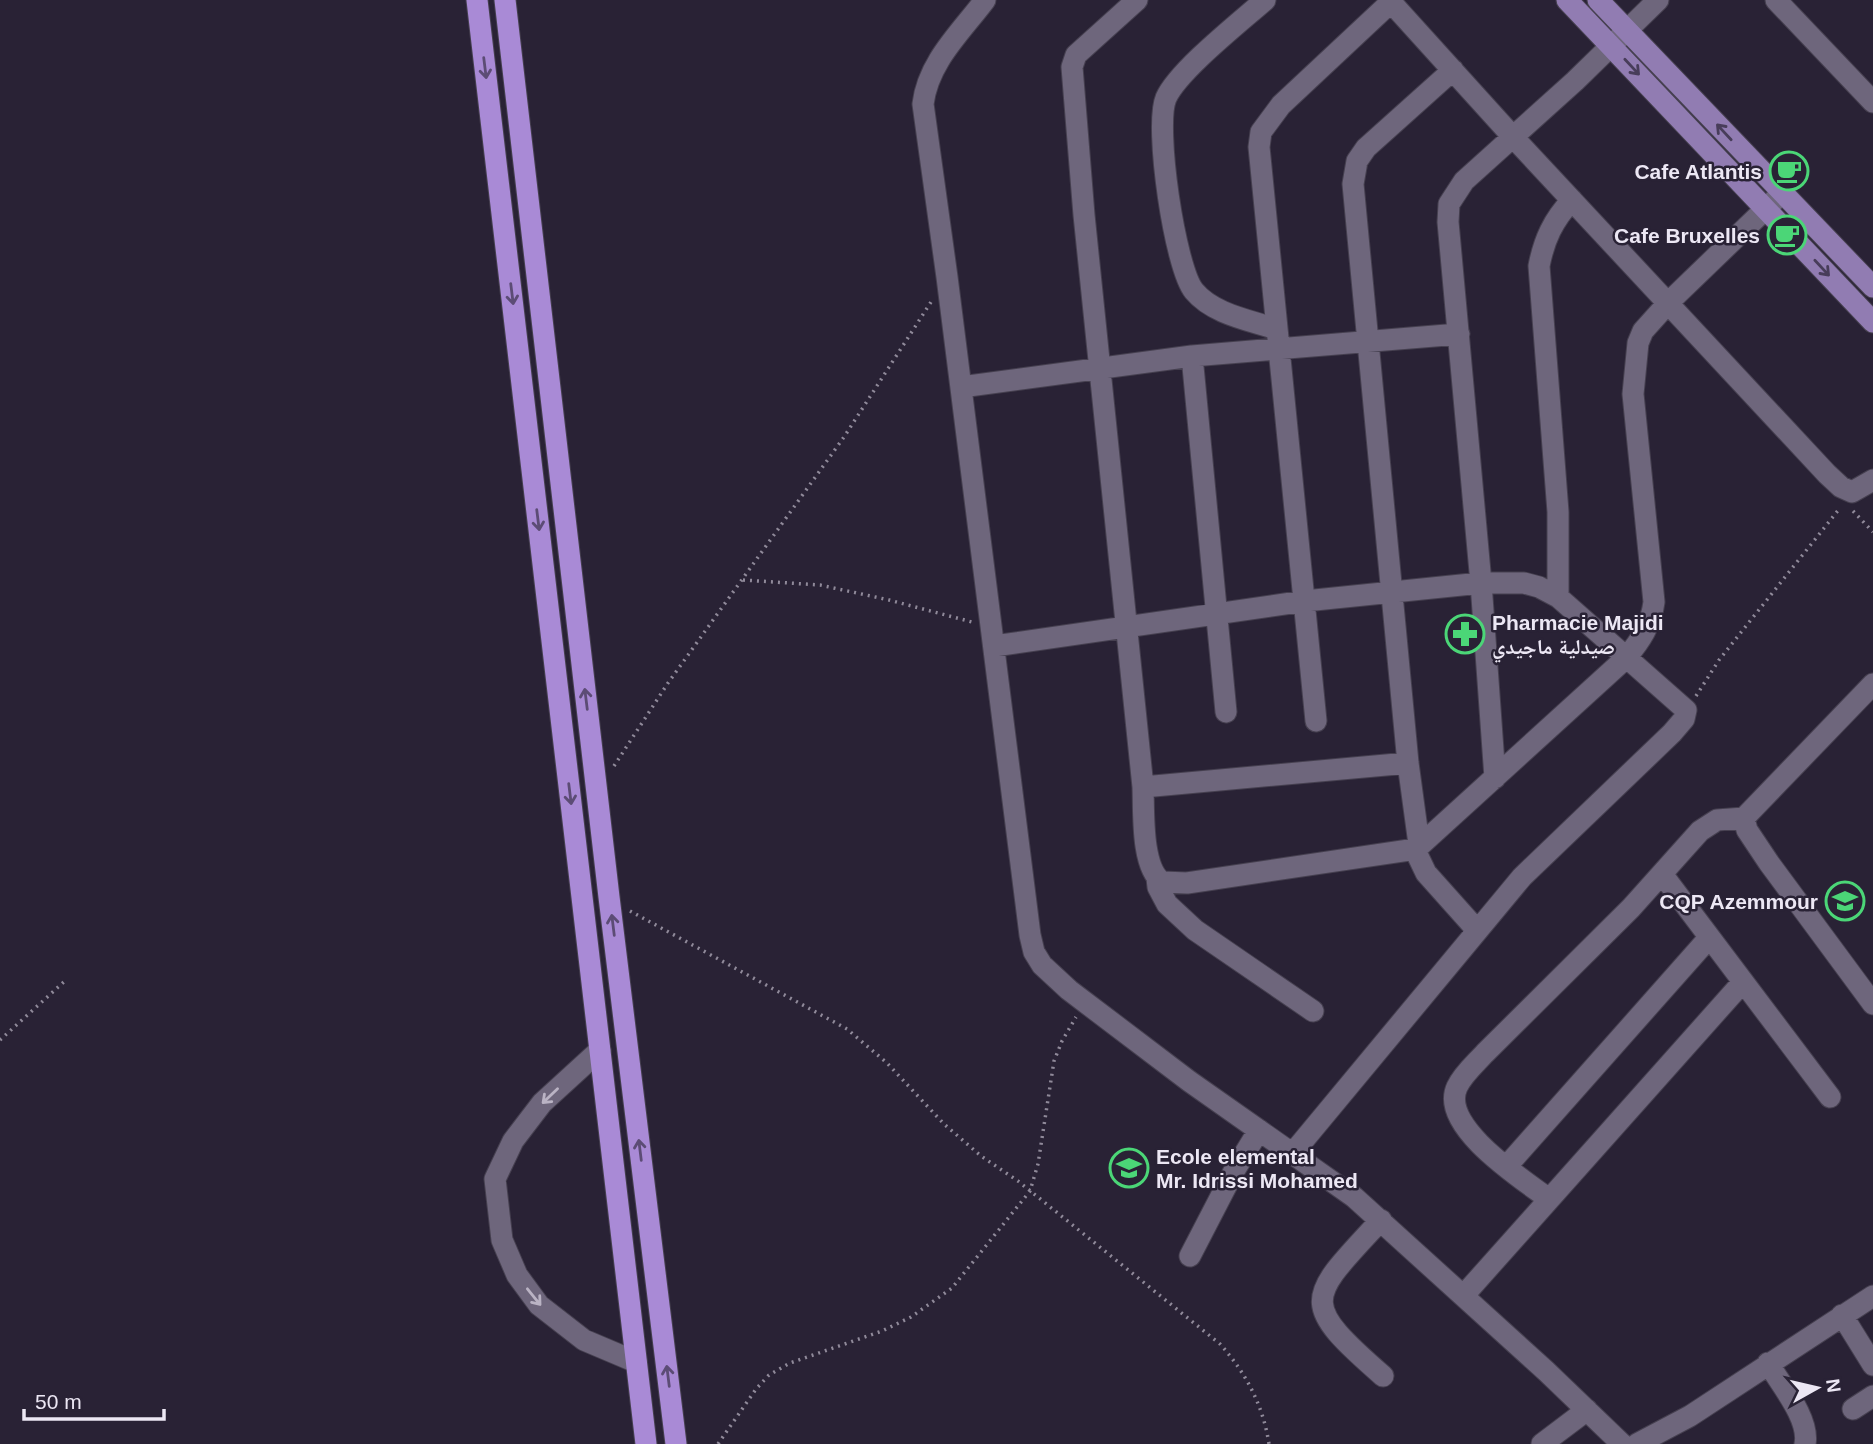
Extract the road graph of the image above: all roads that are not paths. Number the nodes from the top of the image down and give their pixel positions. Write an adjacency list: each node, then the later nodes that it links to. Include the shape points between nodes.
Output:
1 (477, 0): 52 (highway, one-way to 52)
2 (505, 0): 71 (highway, one-way to 2)
3 (985, 0): 27 (street, via 941,56 925,88 923,104)
4 (1137, 0): 26 (street, via 1076,55 1072,67)
5 (1265, 0): 23 (street, via 1174,86 1163,109 1161,129 1172,211 1189,283 1211,304)
6 (1567, 0): 12 (main road)
7 (1598, 0): 11 (main road)
8 (1658, 0): 11 (street)
9 (1776, 0): 14 (street)
10 (1390, 1): 13 (street); 23 (street, via 1297,90 1261,132)
11 (1627, 30): 12 (street); 16 (main road, one-way to 11)
12 (1611, 45): 15 (street); 18 (main road, one-way to 18)
13 (1453, 70): 15 (street); 24 (street, via 1357,160 1354,211)
14 (1873, 103)
15 (1513, 137): 17 (street); 22 (street, via 1464,181 1448,204)
16 (1782, 193): 18 (street); 19 (main road)
17 (1572, 200): 20 (street); 31 (street, via 1551,227 1539,266 1558,512)
18 (1765, 208): 20 (street); 21 (main road, one-way to 21)
19 (1873, 287)
20 (1669, 302): 28 (street, via 1848,497); 36 (street, via 1643,331 1635,356 1633,394 1654,602 1645,634)
21 (1873, 322)
22 (1459, 334): 24 (street); 29 (street)
23 (1277, 339): 24 (street); 25 (street); 32 (street)
24 (1368, 341): 30 (street)
25 (1192, 356): 26 (street); 33 (street)
26 (1101, 367): 27 (street); 34 (street)
27 (961, 387): 35 (street)
28 (1873, 480)
29 (1481, 583): 30 (street); 31 (street, via 1524,583); 41 (street)
30 (1393, 591): 32 (street); 40 (street)
31 (1558, 597): 36 (street)
32 (1305, 601): 33 (street); 39 (street)
33 (1216, 614): 34 (street); 38 (street)
34 (1128, 628): 35 (street); 42 (street)
35 (993, 636): 54 (street, via 1034,952 1053,977 1087,1004)
36 (1626, 658): 41 (street); 47 (street, via 1686,710 1684,719 1522,877)
37 (1873, 684): 43 (street)
38 (1226, 712)
39 (1316, 721)
40 (1408, 763): 42 (street); 44 (street)
41 (1495, 778): 44 (street)
42 (1143, 787): 46 (street, via 1147,847)
43 (1744, 818): 45 (street, via 1709,823); 50 (street, via 1763,856)
44 (1417, 846): 46 (street, via 1187,883 1162,883); 47 (street, via 1415,855 1426,873)
45 (1662, 874): 48 (street); 56 (street, via 1457,1087 1454,1103 1461,1122)
46 (1157, 878): 51 (street, via 1167,904 1195,930)
47 (1476, 929): 55 (street)
48 (1709, 939): 49 (street); 56 (street)
49 (1742, 983): 53 (street); 57 (street)
50 (1873, 1004)
51 (1313, 1011)
52 (600, 1050): 63 (highway); 63 (street, one-way to 63, via 542,1103 513,1141 495,1180 502,1240 517,1275 539,1305 584,1340)
53 (1830, 1097)
54 (1259, 1130): 55 (street); 59 (street)
55 (1293, 1153): 58 (street)
56 (1506, 1167): 57 (street)
57 (1549, 1199): 60 (street)
58 (1381, 1220): 60 (street); 66 (street, via 1328,1279 1321,1303 1334,1331)
59 (1190, 1256)
60 (1464, 1295): 69 (street)
61 (1873, 1296): 62 (street)
62 (1842, 1315): 64 (street); 65 (street)
63 (636, 1362): 70 (highway)
64 (1768, 1363): 74 (street, via 1690,1416); 75 (street, via 1802,1419)
65 (1873, 1365)
66 (1383, 1377)
67 (1873, 1395): 68 (street)
68 (1853, 1409)
69 (1587, 1410): 72 (street); 73 (street)
70 (646, 1444)
71 (676, 1444)
72 (1542, 1444)
73 (1622, 1444)
74 (1637, 1444)
75 (1804, 1444)

